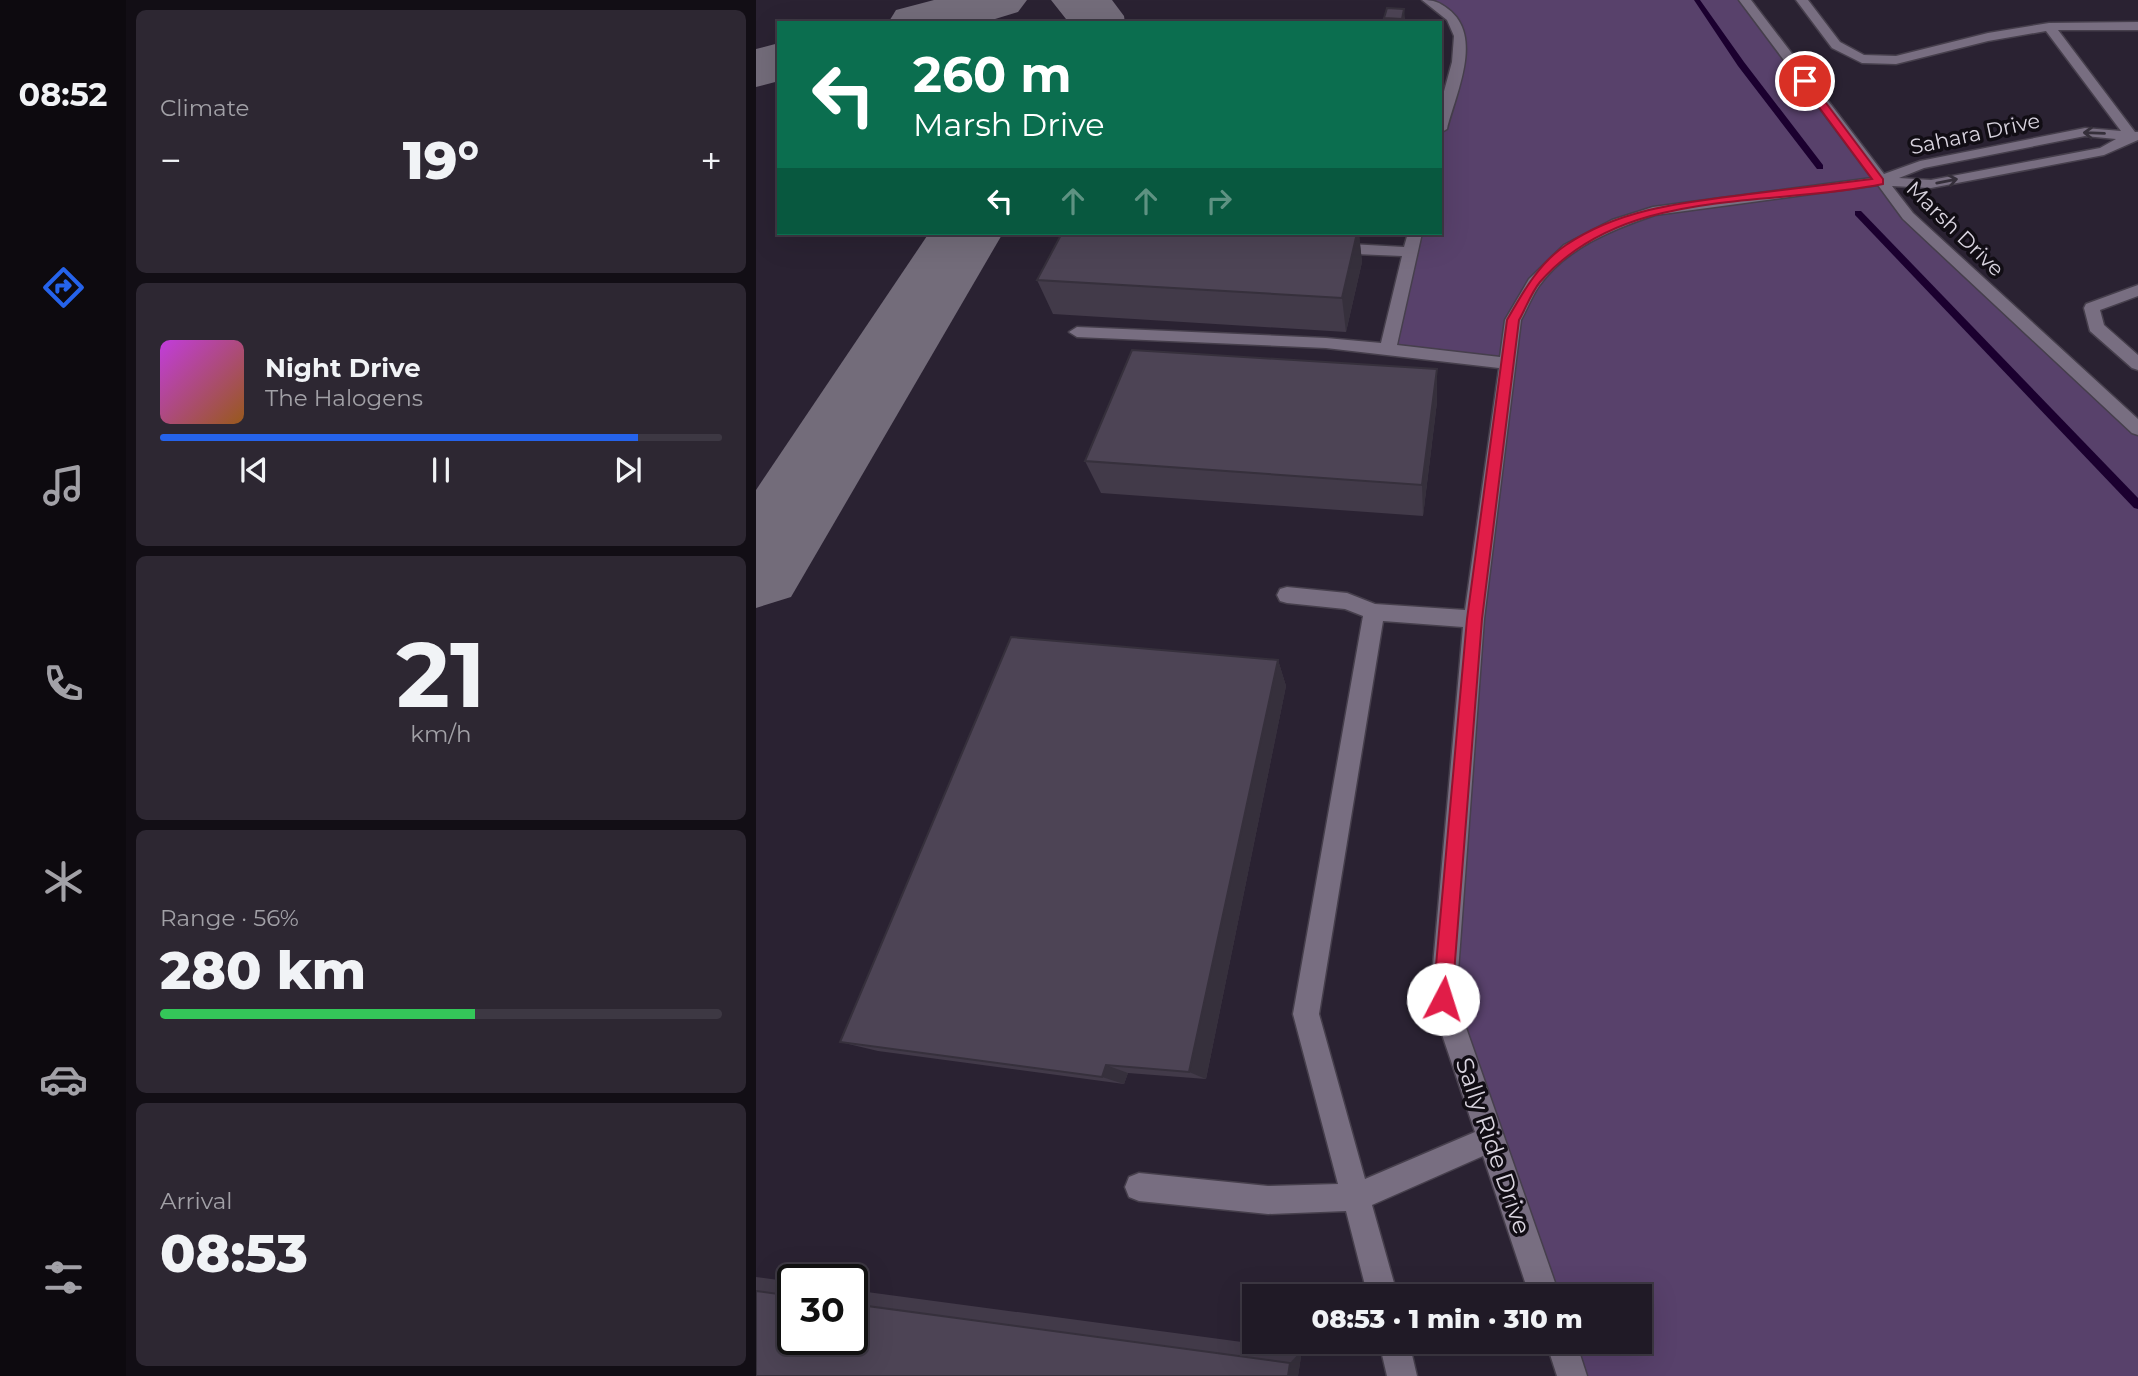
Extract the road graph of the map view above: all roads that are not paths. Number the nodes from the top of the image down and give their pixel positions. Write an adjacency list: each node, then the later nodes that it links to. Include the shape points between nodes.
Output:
1 (1428, 0): 6 (street, via 1458,28 1460,50)
2 (1745, 0): 8 (street, Marsh Drive)
3 (1802, 0): 5 (street, via 1836,45 1862,59 1896,60)
4 (2138, 26): 5 (street)
5 (2049, 27): 7 (street)
6 (1442, 121)
7 (2134, 135): 8 (street, Sahara Drive, one-way to 8, via 2085,132 1920,165); 8 (street, Sahara Drive, one-way to 7, via 1931,184 2104,151)
8 (1879, 181): 15 (street, Sally Ride Drive, via 1690,204 1616,223 1569,248 1534,282 1513,320); 17 (street, Marsh Drive, via 1908,216)
9 (1414, 235): 11 (street)
10 (1320, 247): 11 (street)
11 (1410, 252): 14 (street)
12 (2138, 290): 16 (street, via 2092,308 2096,327)
13 (1077, 332): 14 (street)
14 (1388, 349): 15 (street)
15 (1506, 363): 20 (street, Sally Ride Drive)
16 (2138, 364)
17 (2138, 429)
18 (1287, 595): 19 (street, via 1347,601)
19 (1374, 612): 20 (street); 23 (street, via 1306,1014)
20 (1474, 619): 21 (street, Sally Ride Drive, via 1443,999)
21 (1490, 1139): 23 (street); 25 (street, Sally Ride Drive)
22 (1139, 1187): 23 (street, via 1268,1200)
23 (1356, 1197): 24 (street)
24 (1379, 1284)
25 (1540, 1284)
26 (1397, 1354): 28 (street)
27 (1565, 1354): 29 (street)
28 (1402, 1376)
29 (1572, 1376)

